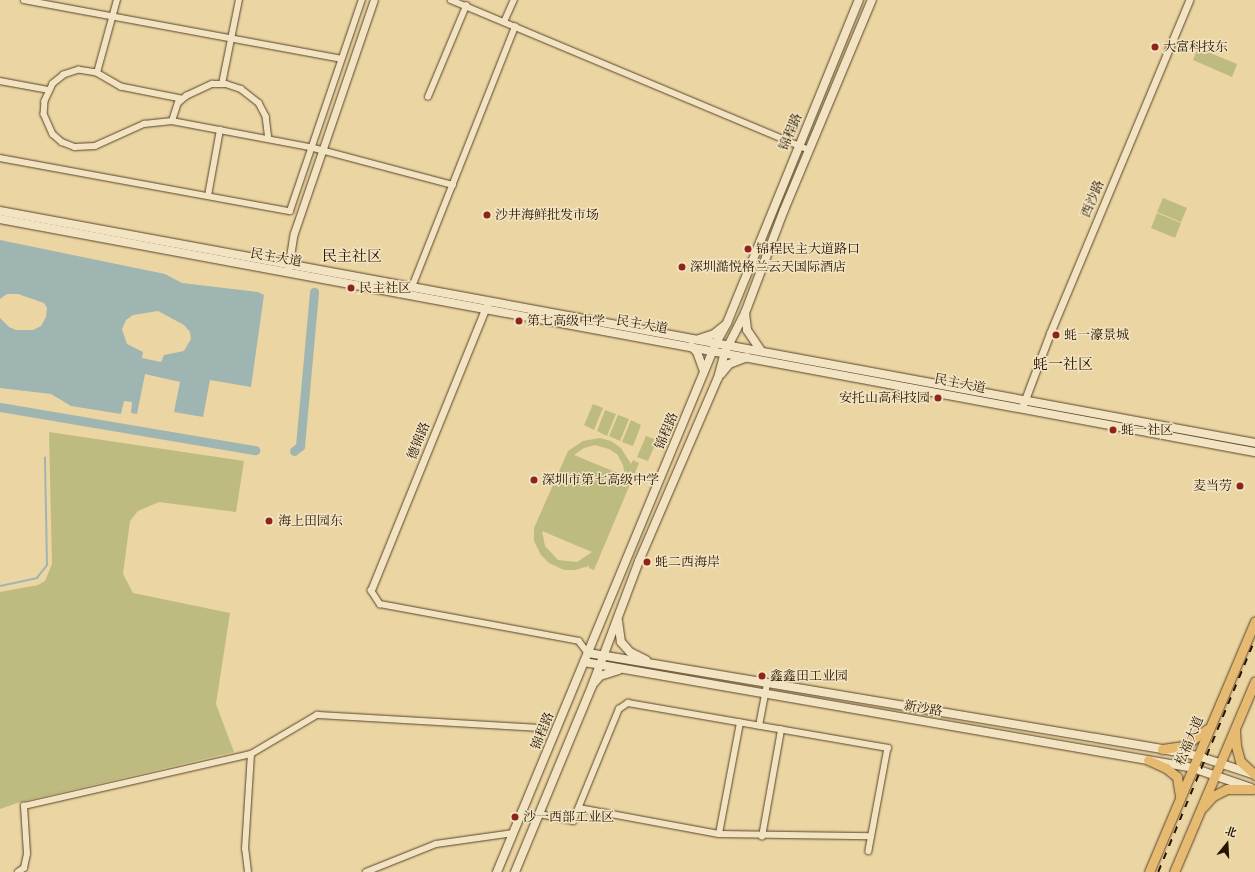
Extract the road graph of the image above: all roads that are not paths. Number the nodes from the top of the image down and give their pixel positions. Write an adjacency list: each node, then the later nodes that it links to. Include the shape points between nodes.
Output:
1 (24, 0): 12 (street)
2 (117, 0): 12 (street)
3 (238, 0): 15 (street)
4 (362, 0): 16 (street)
5 (374, 0): 28 (street)
6 (451, 0): 11 (street)
7 (514, 0): 13 (street)
8 (859, 0): 26 (main road, 锦程路)
9 (872, 0): 29 (main road, 锦程路)
10 (1189, 0): 48 (street, 西沙路)
11 (466, 6): 13 (street); 21 (street)
12 (113, 17): 15 (street); 17 (street)
13 (504, 22): 14 (street)
14 (515, 27): 26 (street); 31 (street)
15 (231, 38): 16 (street); 19 (street)
16 (341, 59): 27 (street)
17 (96, 73): 20 (street, via 86,70 70,72 58,79); 22 (street, via 122,88)
18 (0, 81): 20 (street)
19 (222, 84): 22 (street, via 206,86); 25 (street, via 241,88 259,103 266,116)
20 (49, 90): 23 (street, via 44,108 47,125 56,138 75,148 96,146 144,124)
21 (428, 97)
22 (181, 99): 23 (street)
23 (172, 121): 24 (street)
24 (220, 130): 25 (street); 32 (street)
25 (269, 139): 27 (street)
26 (798, 145): 29 (street); 39 (main road, 锦程路)
27 (310, 147): 28 (street); 32 (street, via 290,211)
28 (322, 150): 31 (street); 35 (street, via 294,233)
29 (809, 150): 38 (main road, 锦程路)
30 (0, 158): 32 (street)
31 (453, 185): 36 (street)
32 (208, 196)
33 (0, 211): 35 (main road, 民主大道)
34 (0, 219): 35 (main road, 民主大道)
35 (288, 268): 36 (main road, 民主大道); 37 (main road, 民主大道)
36 (412, 287): 37 (main road, 民主大道)
37 (488, 305): 40 (main road, 民主大道); 41 (main road, 民主大道); 52 (street, 德锦路)
38 (745, 313): 43 (main road, 锦程路); 44 (main road, via 747,330)
39 (728, 322): 40 (main road, via 714,334); 42 (main road, 锦程路)
40 (697, 339): 42 (main road, 民主大道)
41 (691, 346): 42 (main road, 民主大道); 46 (main road, via 697,352)
42 (714, 347): 43 (main road, 民主大道); 46 (main road, 锦程路)
43 (726, 349): 44 (main road, 民主大道); 45 (main road, 民主大道); 47 (main road, 锦程路)
44 (761, 351): 48 (main road, 民主大道)
45 (747, 356): 47 (main road, via 729,364); 49 (main road, 民主大道)
46 (704, 371): 55 (main road, 锦程路)
47 (718, 378): 53 (main road, 锦程路, via 639,561)
48 (1025, 400): 49 (street, 西沙路); 50 (main road, 民主大道)
49 (1022, 408): 51 (main road, 民主大道)
50 (1255, 443)
51 (1255, 452)
52 (371, 590): 55 (street, via 380,604 579,641)
53 (618, 618): 56 (main road, 锦程路); 59 (main road, via 621,642 630,652)
54 (1255, 621): 65 (main road, 松福大道)
55 (588, 653): 56 (main road, 新沙路); 57 (main road, 锦程路)
56 (603, 656): 58 (main road, 锦程路); 59 (main road, 新沙路)
57 (584, 662): 58 (main road, 新沙路); 84 (main road, 锦程路)
58 (599, 664): 60 (main road, 新沙路); 63 (main road, 锦程路)
59 (656, 665): 62 (main road, 新沙路)
60 (627, 670): 63 (main road, via 610,671 600,676); 64 (main road, 新沙路)
61 (1255, 682): 69 (main road)
62 (767, 684): 64 (street); 71 (main road, 新沙路)
63 (592, 685): 82 (main road, 锦程路)
64 (765, 693): 67 (street); 74 (main road, 新沙路)
65 (1213, 721): 71 (main road, via 1206,731 1192,741 1179,747); 73 (main road, 松福大道)
66 (740, 723): 67 (street); 81 (street, via 628,703 619,709); 85 (street)
67 (759, 726): 70 (street)
68 (542, 728): 72 (street, via 317,715)
69 (1235, 729): 75 (main road); 78 (main road, via 1237,754 1246,768)
70 (781, 730): 86 (street, via 888,748); 87 (street)
71 (1162, 749): 73 (main road, 新沙路)
72 (251, 754): 89 (street, via 24,806 27,854 24,868); 90 (street, via 245,849)
73 (1198, 756): 75 (main road, 新沙路); 76 (main road, 松福大道)
74 (1148, 760): 76 (main road, 新沙路); 80 (main road, via 1166,768 1177,777 1180,786)
75 (1220, 762): 77 (main road); 78 (main road, 新沙路)
76 (1193, 768): 77 (main road, 新沙路); 80 (main road, 松福大道)
77 (1215, 774): 79 (main road, 新沙路); 83 (main road)
78 (1255, 775)
79 (1254, 790): 83 (main road, via 1234,788 1220,791)
80 (1178, 803): 94 (main road, 松福大道)
81 (579, 808): 82 (street, via 573,821); 85 (street)
82 (540, 814): 93 (main road, 锦程路)
83 (1197, 814): 95 (main road)
84 (513, 833): 91 (street, via 436,844); 92 (main road, 锦程路)
85 (719, 834): 87 (street)
86 (871, 836): 87 (street); 88 (street)
87 (762, 837)
88 (869, 851)
89 (18, 872)
90 (248, 872)
91 (366, 872)
92 (497, 872)
93 (515, 872)
94 (1149, 872)
95 (1174, 872)

